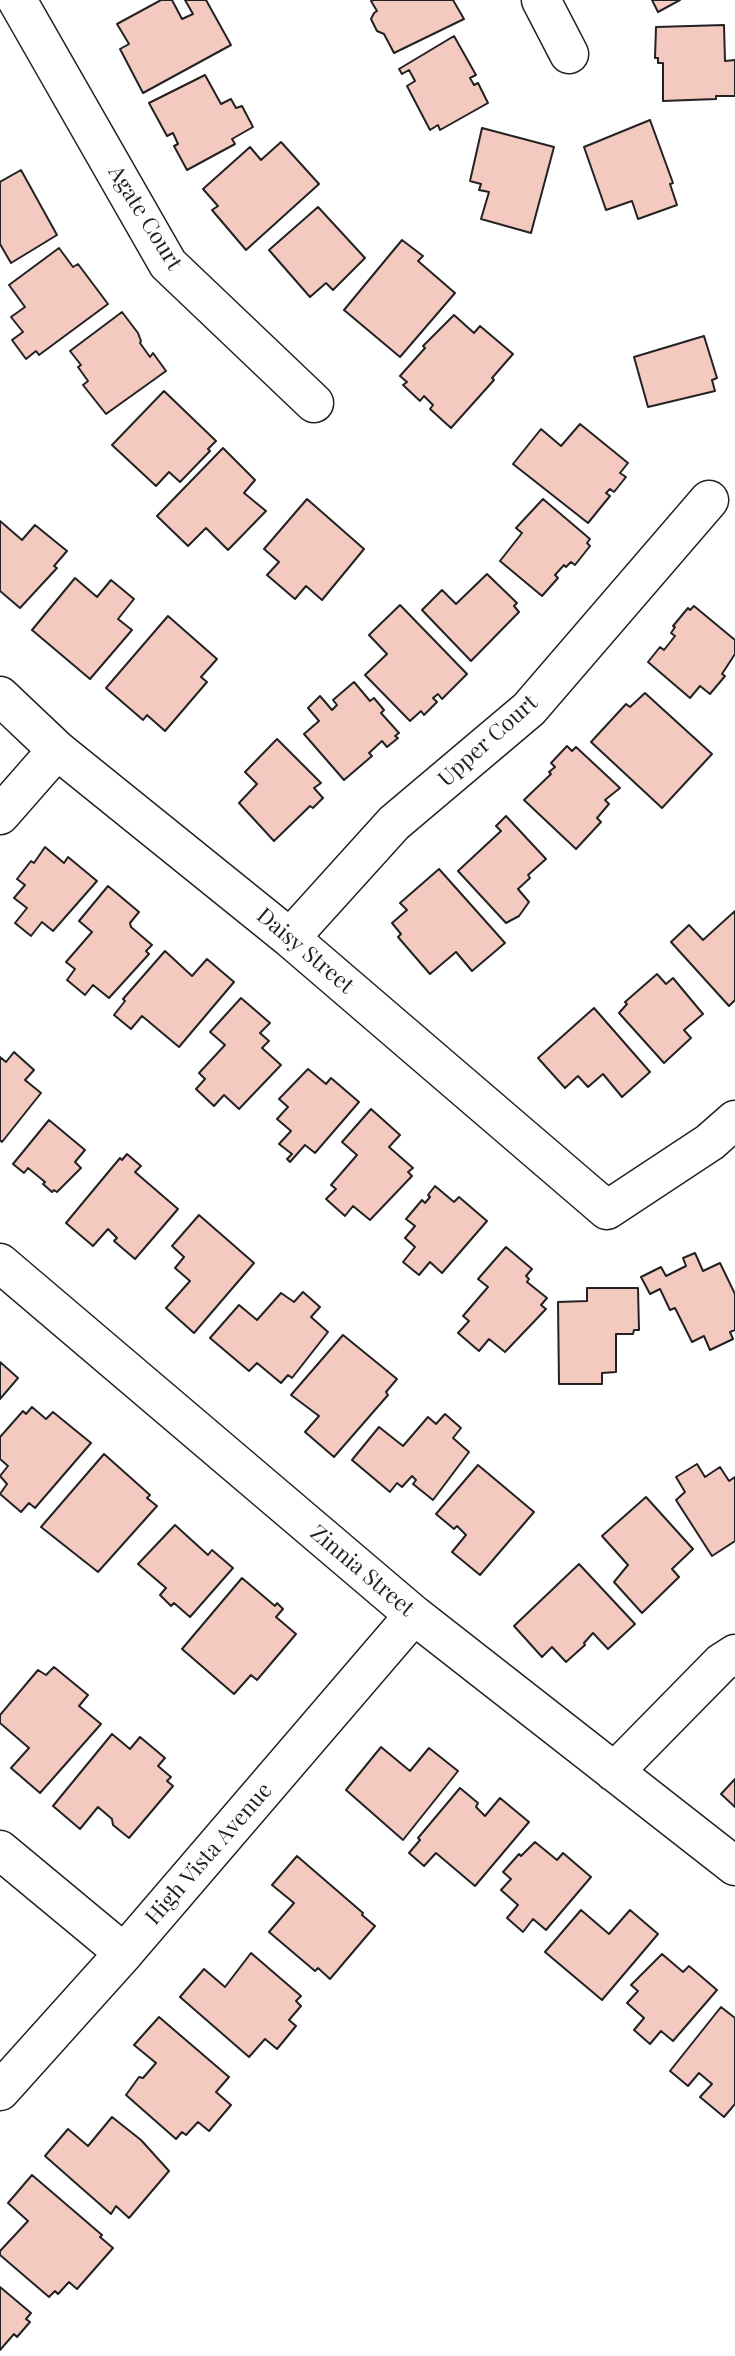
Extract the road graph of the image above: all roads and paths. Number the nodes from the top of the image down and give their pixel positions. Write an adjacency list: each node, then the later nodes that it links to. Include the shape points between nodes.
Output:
1 (16, 0): 3 (street); 5 (street, Agate Court, via 168,264)
2 (541, 0): 4 (street)
3 (0, 7)
4 (569, 54)
5 (314, 403)
6 (709, 500): 10 (street, Upper Court, via 529,709 394,823)
7 (0, 696): 8 (street, Daisy Street)
8 (57, 750): 9 (street); 10 (street, Daisy Street)
9 (0, 815)
10 (290, 938): 11 (street, Daisy Street, via 607,1210)
11 (735, 1120)
12 (0, 1263): 13 (street, Zinnia Street)
13 (414, 1615): 15 (street, Zinnia Street); 18 (street, High Vista Avenue)
14 (735, 1654): 15 (street)
15 (614, 1772): 17 (street, Zinnia Street)
16 (0, 1850): 18 (street)
17 (735, 1866)
18 (124, 1953): 19 (street, High Vista Avenue)
19 (0, 2091)

